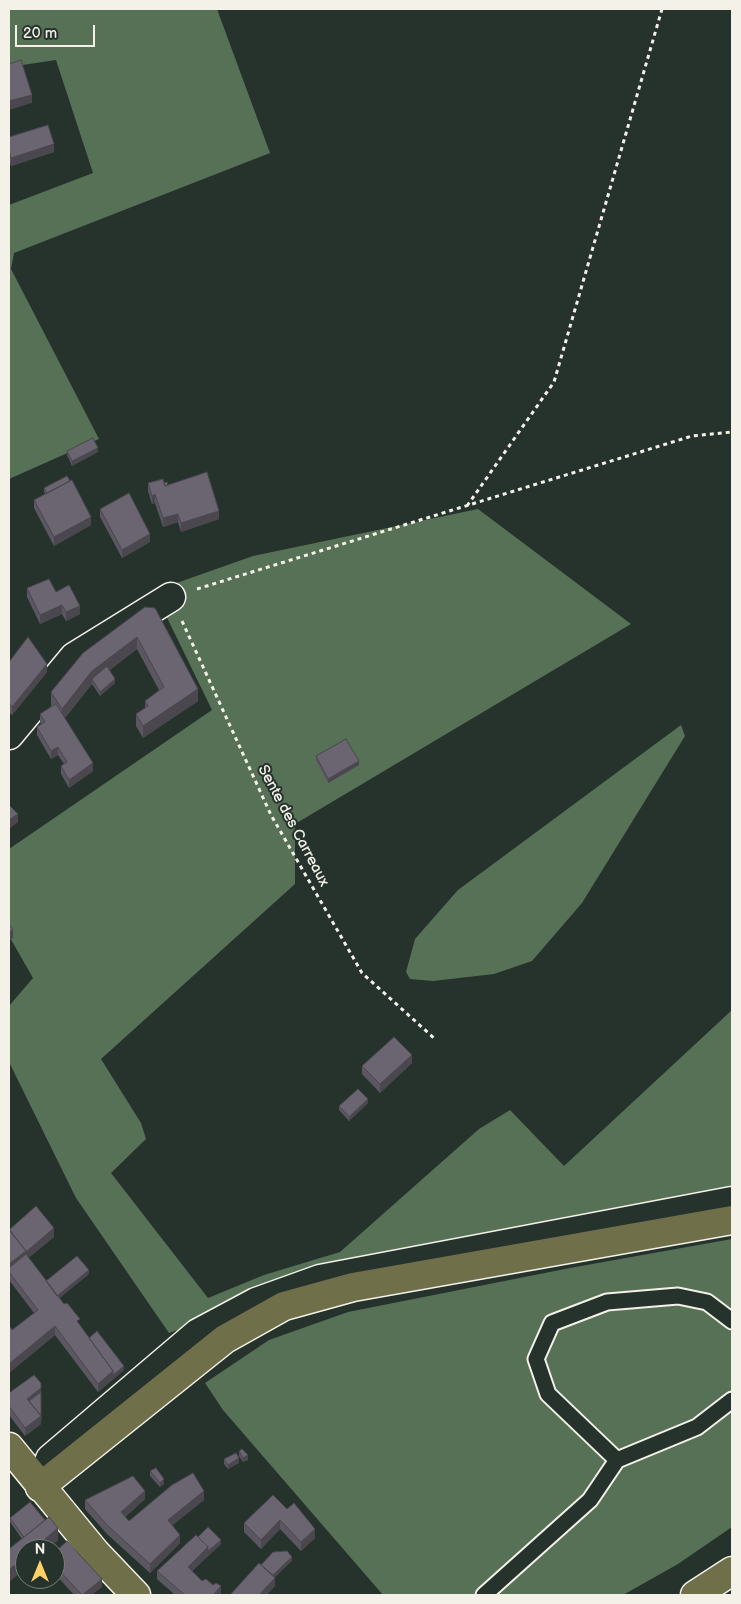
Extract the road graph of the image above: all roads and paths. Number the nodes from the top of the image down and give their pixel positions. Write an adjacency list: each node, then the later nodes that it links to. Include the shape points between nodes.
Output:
1 (662, 9): 3 (path, via 554,382)
2 (732, 432): 3 (path, via 692,436)
3 (466, 506): 4 (path)
4 (171, 597): 5 (street, via 74,657); 6 (path, Sente des Carreaux, via 271,815 362,973)
5 (9, 735)
6 (435, 1038)
7 (732, 1201): 13 (street, via 320,1279 256,1302 198,1333 50,1459)
8 (732, 1220): 13 (main road, via 354,1287 284,1306 225,1339)
9 (732, 1321): 12 (lane, via 708,1302 678,1296 607,1302 552,1322 536,1359 548,1394)
10 (732, 1400): 12 (lane, via 697,1427)
11 (9, 1447): 13 (main road)
12 (617, 1460): 16 (lane, via 590,1500)
13 (40, 1487): 15 (main road)
14 (732, 1571): 17 (main road)
15 (127, 1593)
16 (484, 1595)
17 (695, 1595)

